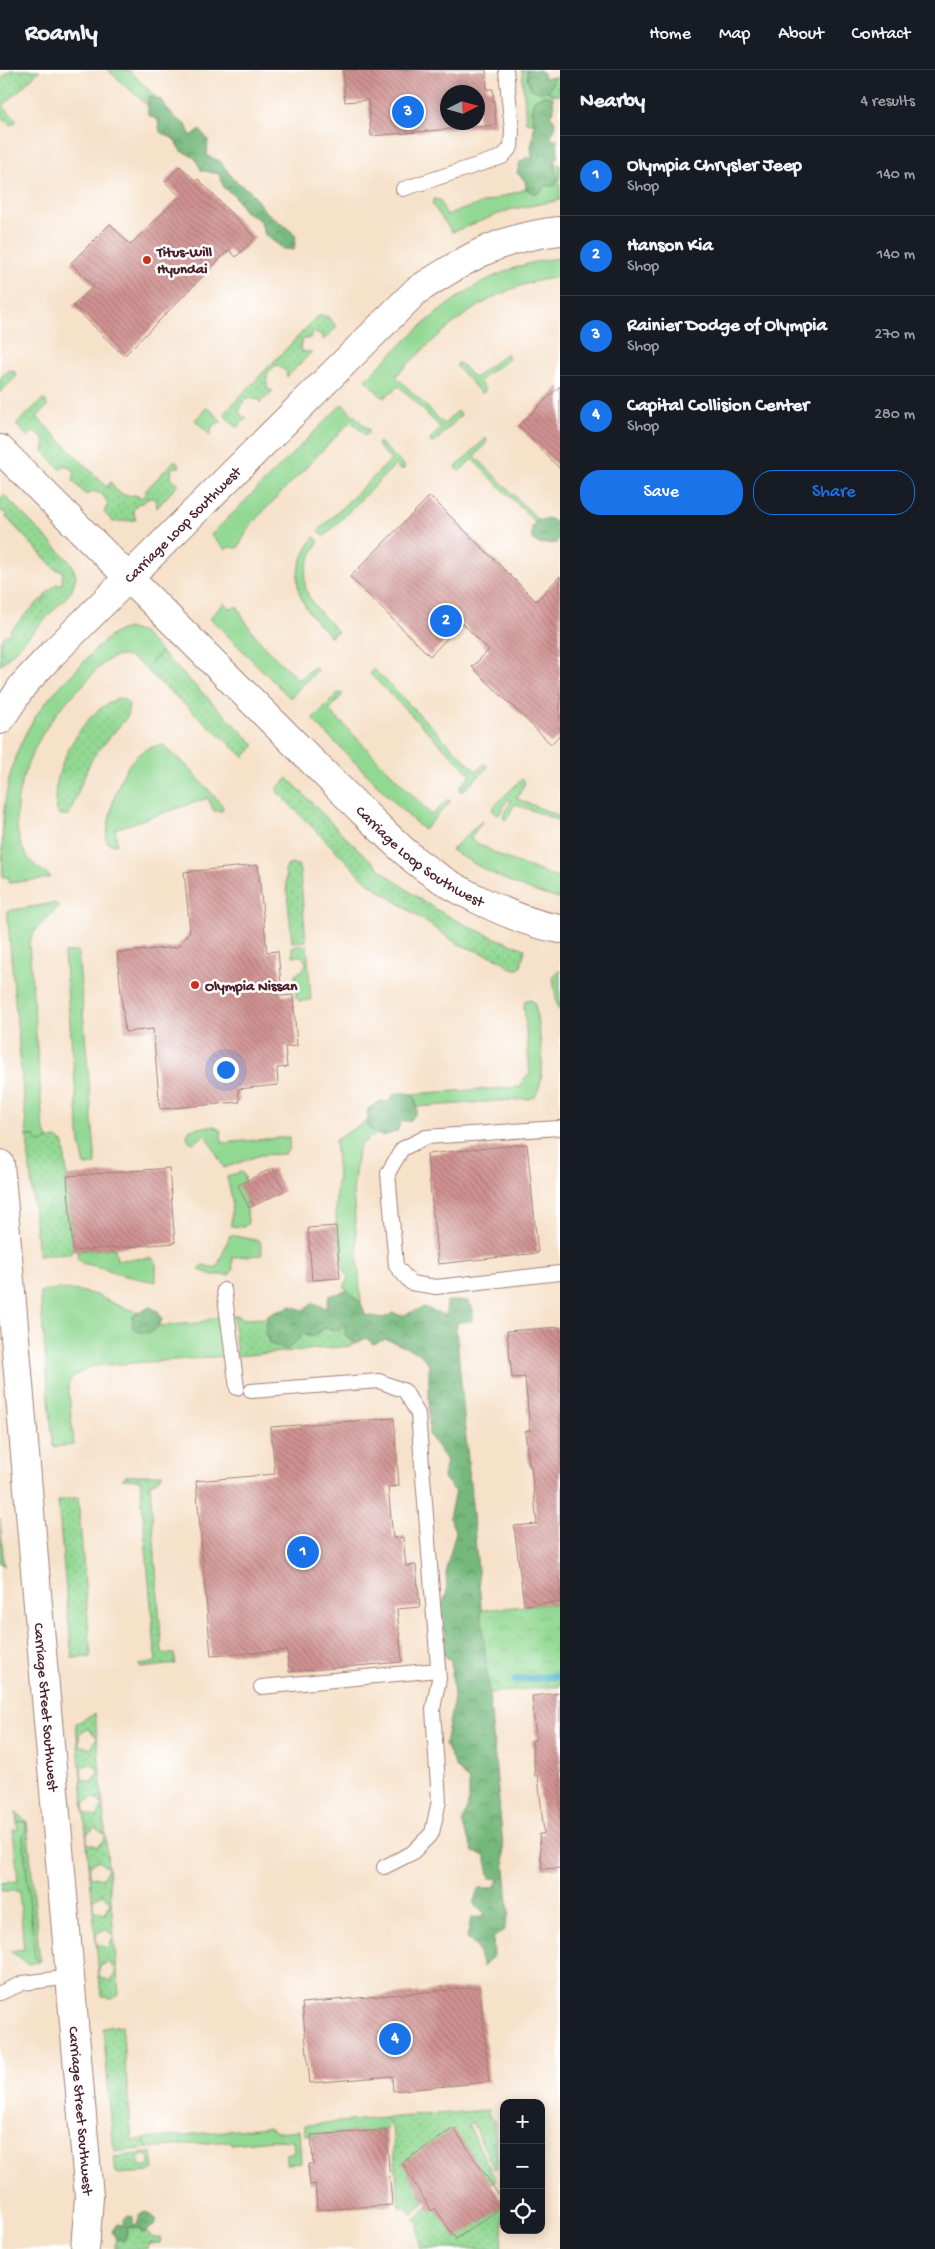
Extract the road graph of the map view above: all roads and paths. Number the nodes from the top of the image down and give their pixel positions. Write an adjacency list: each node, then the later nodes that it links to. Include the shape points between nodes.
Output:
1 (506, 70): 2 (lane, via 511,147 502,157)
2 (403, 189)
3 (560, 231): 5 (street, Carriage Loop Southwest, via 504,242 464,260 416,291)
4 (0, 449): 5 (street)
5 (128, 577): 6 (street, via 23,685); 7 (street, Carriage Loop Southwest, via 418,863 478,900 544,926)
6 (0, 720)
7 (560, 929)
8 (559, 1128): 10 (lane, via 426,1137 402,1149 388,1173 396,1266 411,1282 436,1287)
9 (0, 1164): 15 (street, Carriage Street Southwest)
10 (560, 1273)
11 (224, 1290): 12 (lane, via 244,1390 379,1381 405,1391 418,1414)
12 (438, 1670): 13 (lane); 14 (lane, via 433,1709 439,1801 432,1833 412,1853)
13 (261, 1687)
14 (384, 1867)
15 (70, 1977): 16 (lane, via 24,1983); 17 (street, Carriage Street Southwest, via 89,2197)
16 (0, 1993)
17 (85, 2249)

